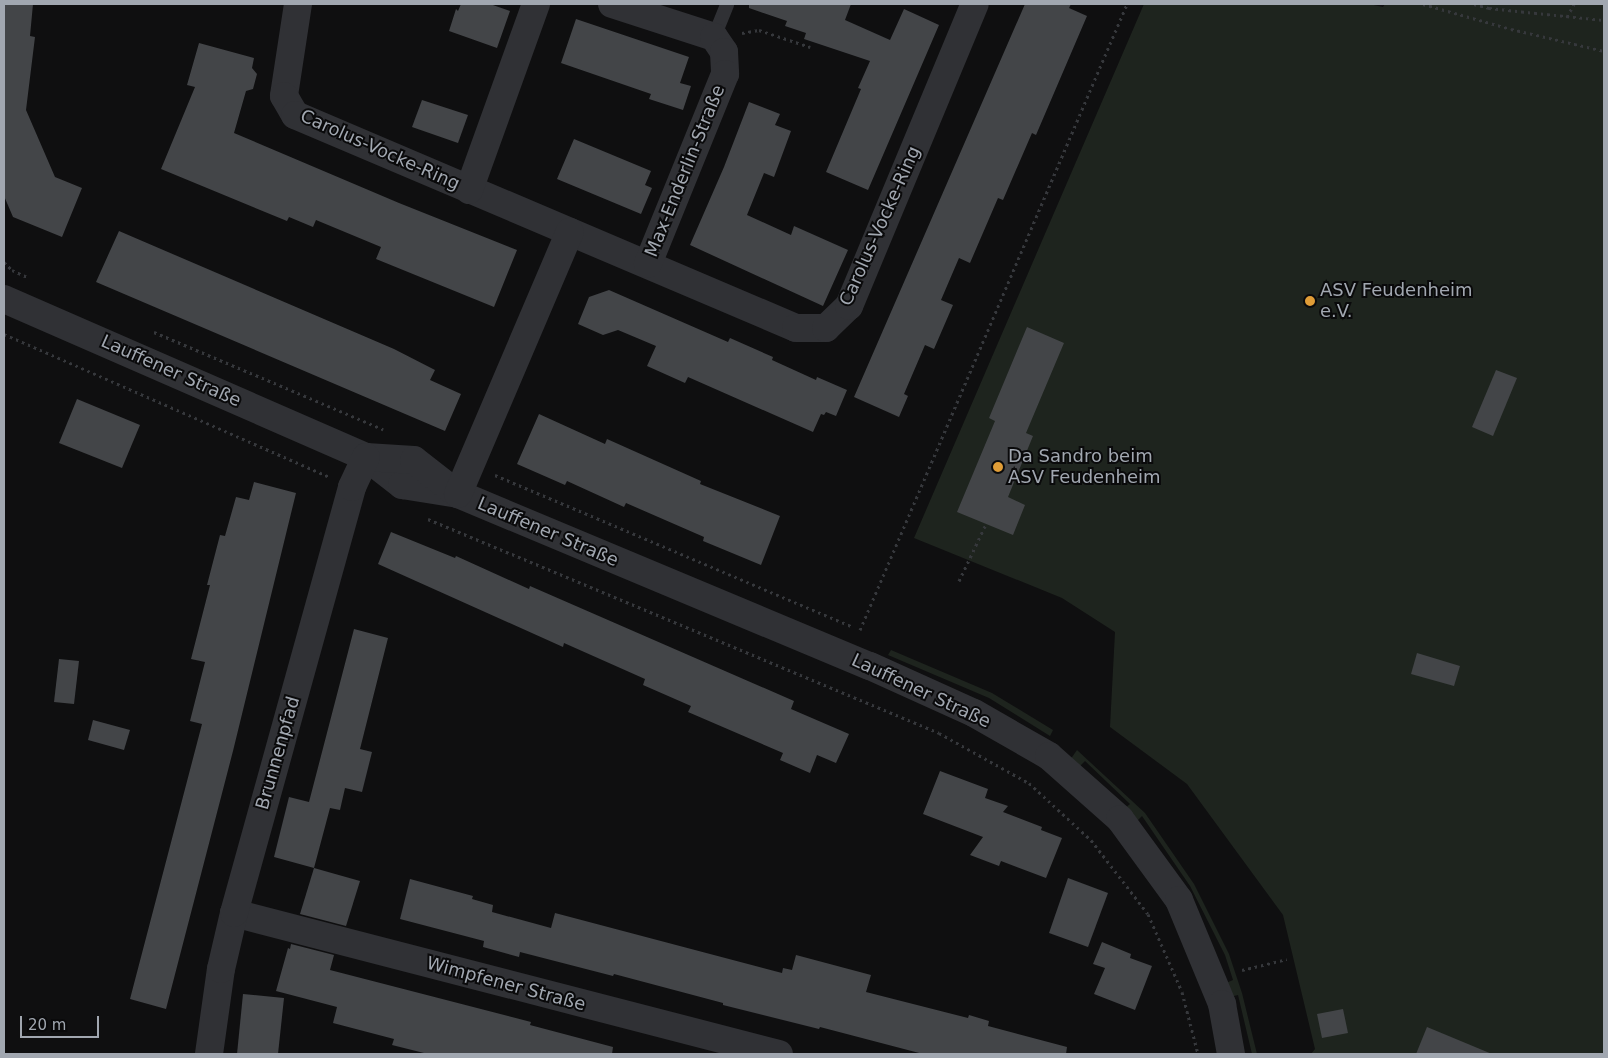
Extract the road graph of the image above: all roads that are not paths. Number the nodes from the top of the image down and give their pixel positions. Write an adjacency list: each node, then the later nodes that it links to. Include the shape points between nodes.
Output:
1 (298, 4): 7 (street, Carolus-Vocke-Ring, via 284,96 295,115)
2 (536, 4): 7 (street)
3 (612, 4): 6 (street)
4 (727, 4): 6 (lane)
5 (974, 4): 9 (street, Carolus-Vocke-Ring, via 849,306 826,328 796,328)
6 (714, 37): 9 (street, Max-Enderlin-Straße, via 724,52 724,74)
7 (469, 190): 8 (street, Carolus-Vocke-Ring)
8 (570, 232): 9 (street, Carolus-Vocke-Ring); 12 (street)
9 (648, 264)
10 (4, 299): 11 (street, Lauffener Straße)
11 (366, 457): 12 (street, Lauffener Straße, via 414,460); 13 (street, Brunnenpfad, via 352,487)
12 (458, 494): 16 (street, Lauffener Straße, via 879,670 974,713 1049,756 1120,819 1179,900 1222,1004)
13 (234, 913): 14 (street, Brunnenpfad, via 221,969); 15 (street, Wimpfener Straße)
14 (209, 1054)
15 (779, 1054)
16 (1231, 1054)

